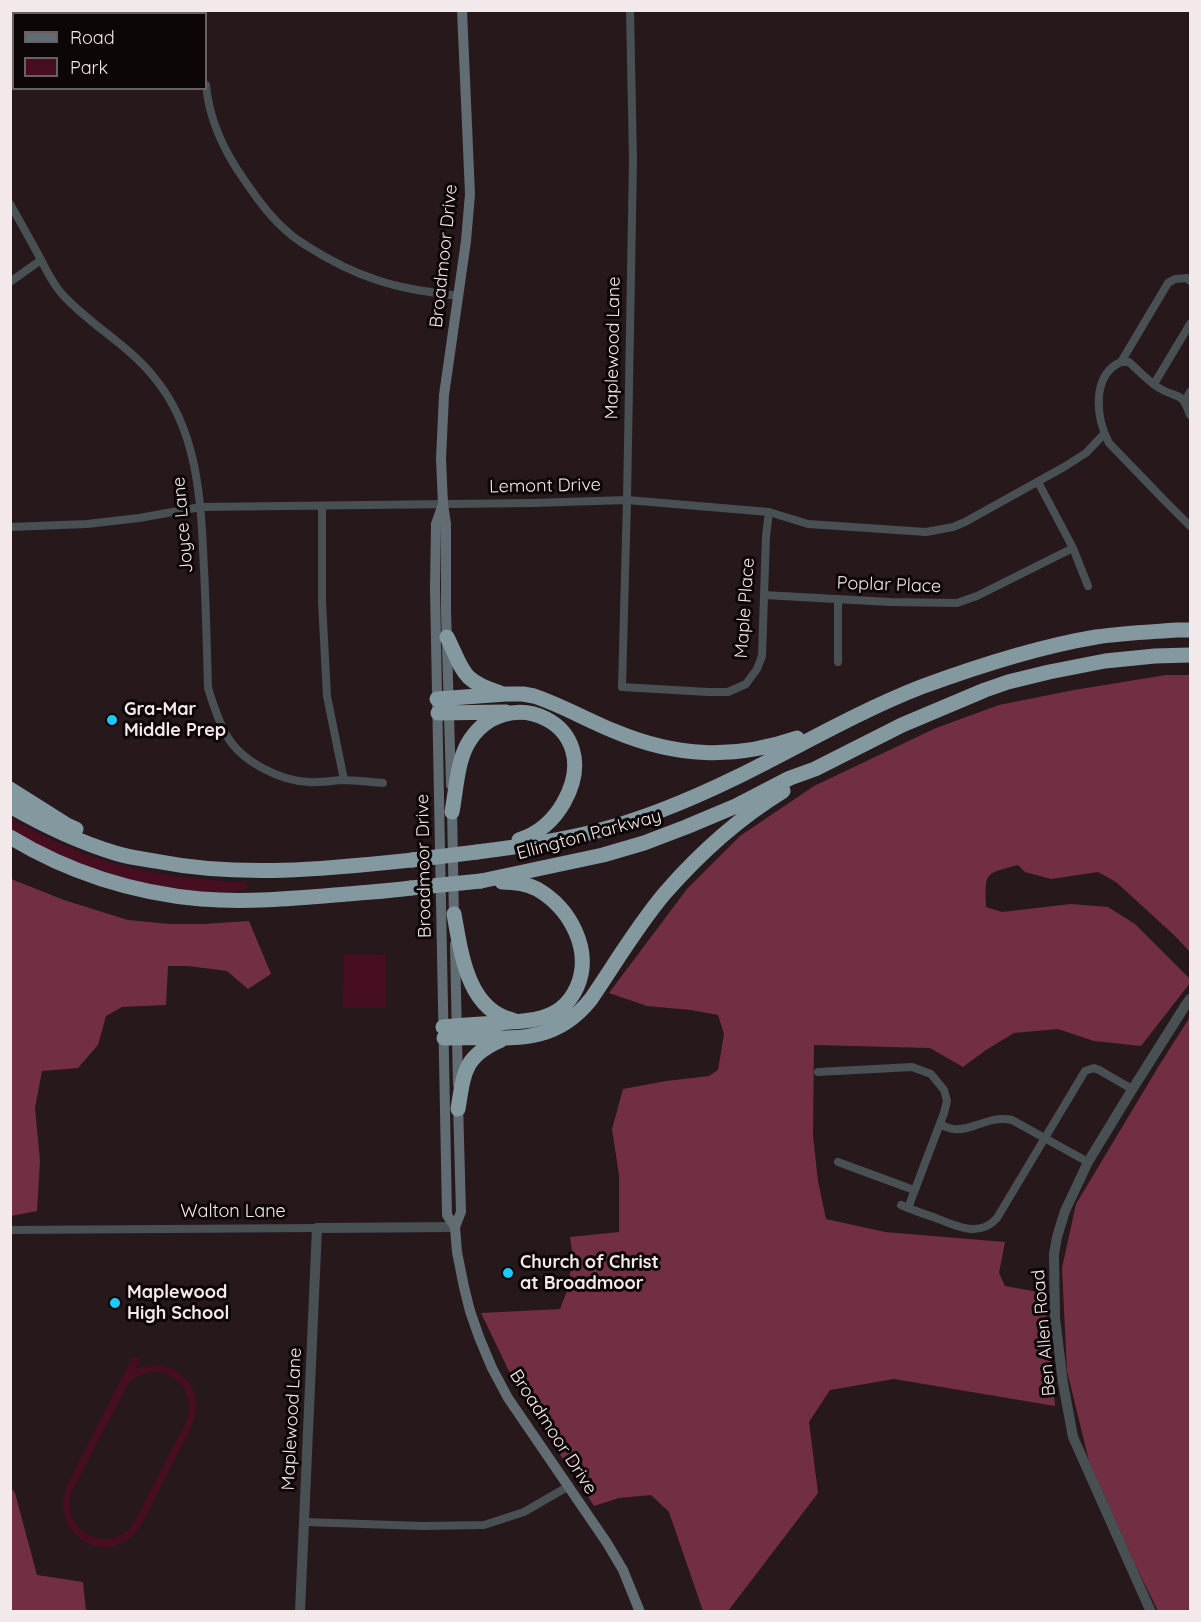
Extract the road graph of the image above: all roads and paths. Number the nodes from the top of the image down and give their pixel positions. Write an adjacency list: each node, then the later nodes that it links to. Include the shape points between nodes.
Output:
1 (462, 10): 8 (main road, Broadmoor Drive, via 470,194)
2 (630, 10): 17 (street, Maplewood Lane, via 633,160)
3 (206, 90): 8 (street, via 218,133 235,168 261,205 290,235 354,272 379,281)
4 (10, 204): 5 (street, Joyce Lane)
5 (41, 260): 7 (street); 19 (street, Joyce Lane, via 62,294 87,319 131,352 155,377 174,406 192,457)
6 (1191, 281): 10 (street, via 1175,279 1168,283)
7 (10, 282)
8 (458, 296): 18 (main road, Broadmoor Drive, via 444,395)
9 (1191, 324): 11 (street)
10 (1121, 362): 11 (street, via 1129,362); 15 (street, via 1109,369 1100,383)
11 (1154, 384): 13 (street)
12 (1191, 392): 13 (street)
13 (1185, 401): 14 (street)
14 (1191, 415)
15 (1104, 434): 16 (street, Lemont Drive, via 1086,453); 22 (street)
16 (1038, 482): 21 (street, Lemont Drive, via 965,522 926,532 808,524); 24 (street)
17 (627, 500): 18 (street, Lemont Drive); 21 (street, Lemont Drive); 32 (street, Maplewood Lane)
18 (443, 504): 20 (street, Lemont Drive); 29 (main road, Broadmoor Drive); 34 (main road, Broadmoor Drive, via 436,524)
19 (201, 507): 20 (street, Lemont Drive); 23 (street, Lemont Drive, via 87,524); 38 (street, Joyce Lane, via 208,688 228,738 266,771 288,779)
20 (321, 507): 38 (street, via 327,696)
21 (769, 512): 26 (street, Maple Place)
22 (1191, 526)
23 (10, 527)
24 (1073, 548): 25 (street); 27 (street, Poplar Place, via 957,603)
25 (1088, 586)
26 (764, 595): 27 (street, Poplar Place); 32 (street, Maple Place, via 762,656 746,684 728,692)
27 (838, 599): 31 (street)
28 (1191, 630): 36 (highway, Ellington Parkway, via 1096,637 1030,651 919,688)
29 (447, 637): 33 (highway, via 470,679); 34 (main road, Broadmoor Drive)
30 (1191, 654): 37 (highway, Ellington Parkway, via 1105,662 1024,677 902,725)
31 (838, 662)
32 (622, 687)
33 (506, 694): 34 (highway); 36 (highway, via 534,696 641,741 696,753 756,749)
34 (443, 706): 35 (highway); 42 (main road, Broadmoor Drive); 50 (main road, Broadmoor Drive)
35 (521, 712): 42 (highway, via 502,715 472,738 463,755); 44 (highway, via 552,722 567,737 575,758 571,788 556,814 537,832)
36 (845, 721): 44 (highway, Ellington Parkway, via 736,777 633,820 570,837)
37 (815, 769): 46 (highway, Ellington Parkway, via 712,817 644,843); 51 (highway, via 744,818 696,860 653,908 576,1016 548,1032)
38 (344, 780): 39 (street, Joyce Lane)
39 (383, 783)
40 (10, 789): 45 (highway, via 68,825 122,848)
41 (10, 806): 45 (highway, Ellington Parkway, via 117,854)
42 (452, 812): 47 (main road, Broadmoor Drive)
43 (10, 837): 46 (highway, Ellington Parkway, bridge, via 100,879 201,899 313,897)
44 (477, 852): 45 (highway, Ellington Parkway, bridge, via 298,870)
45 (186, 867)
46 (481, 881): 49 (highway, via 535,888 554,900 579,940 583,965 570,1001 546,1016)
47 (454, 914): 49 (highway, via 468,974 476,991 500,1015); 50 (main road, Broadmoor Drive)
48 (1191, 999): 53 (street, Ben Allen Road)
49 (519, 1021): 50 (highway)
50 (450, 1032): 51 (highway); 54 (main road, Broadmoor Drive); 60 (main road, Broadmoor Drive, via 447,1215)
51 (505, 1038): 54 (highway, via 480,1051 468,1066)
52 (818, 1072): 55 (street, via 912,1067 931,1074 944,1090 946,1101)
53 (1132, 1089): 56 (street, via 1100,1070 1085,1071); 58 (street, Ben Allen Road)
54 (459, 1108): 60 (main road, Broadmoor Drive, via 461,1212)
55 (940, 1125): 56 (street, via 962,1129 1003,1118); 59 (street)
56 (1045, 1138): 58 (street); 59 (street, via 990,1225 966,1228 904,1206)
57 (838, 1162): 59 (street)
58 (1088, 1162): 67 (street, Ben Allen Road, via 1065,1211 1054,1254 1055,1318 1063,1383 1073,1437)
59 (914, 1190)
60 (454, 1227): 61 (street, Walton Lane); 63 (main road, Broadmoor Drive, via 464,1287 492,1368)
61 (317, 1228): 62 (street, Walton Lane); 64 (street, Maplewood Lane)
62 (10, 1230)
63 (569, 1486): 64 (street, via 524,1512 484,1525); 66 (main road, Broadmoor Drive, via 623,1570)
64 (304, 1522): 65 (street, Maplewood Lane)
65 (300, 1611)
66 (640, 1611)
67 (1151, 1611)

